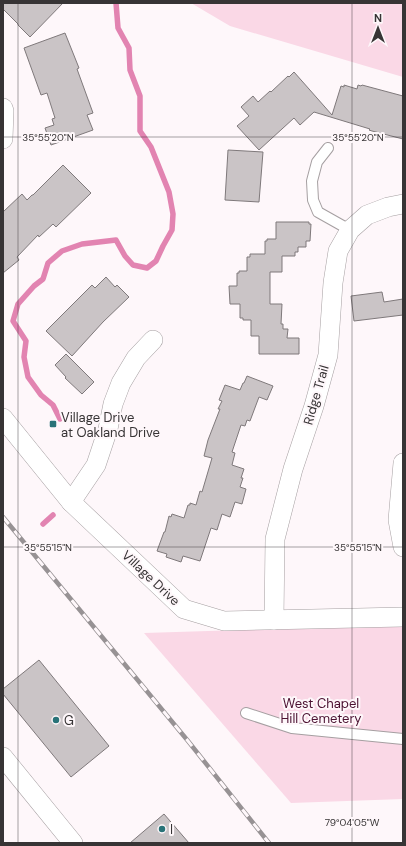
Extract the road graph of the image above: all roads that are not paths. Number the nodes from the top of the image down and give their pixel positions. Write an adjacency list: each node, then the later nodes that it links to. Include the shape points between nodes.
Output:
1 (3, 108): 2 (street)
2 (3, 139)
3 (328, 148): 5 (lane, via 317,162 312,181 313,200 318,212)
4 (403, 204): 5 (street, Ridge Trail, via 367,215)
5 (350, 230): 12 (street, Ridge Trail, via 338,251 328,355 293,469 275,539)
6 (153, 340): 9 (street, via 136,358 121,382 96,465)
7 (3, 418): 9 (street, Village Drive)
8 (403, 463): 10 (street, via 398,520)
9 (71, 502): 12 (street, Village Drive, via 184,609 224,621)
10 (403, 547)
11 (403, 617): 12 (street, Village Drive)
12 (274, 620)
13 (246, 713): 14 (lane, via 292,728)
14 (403, 739)
15 (3, 757): 16 (street)
16 (73, 843)

